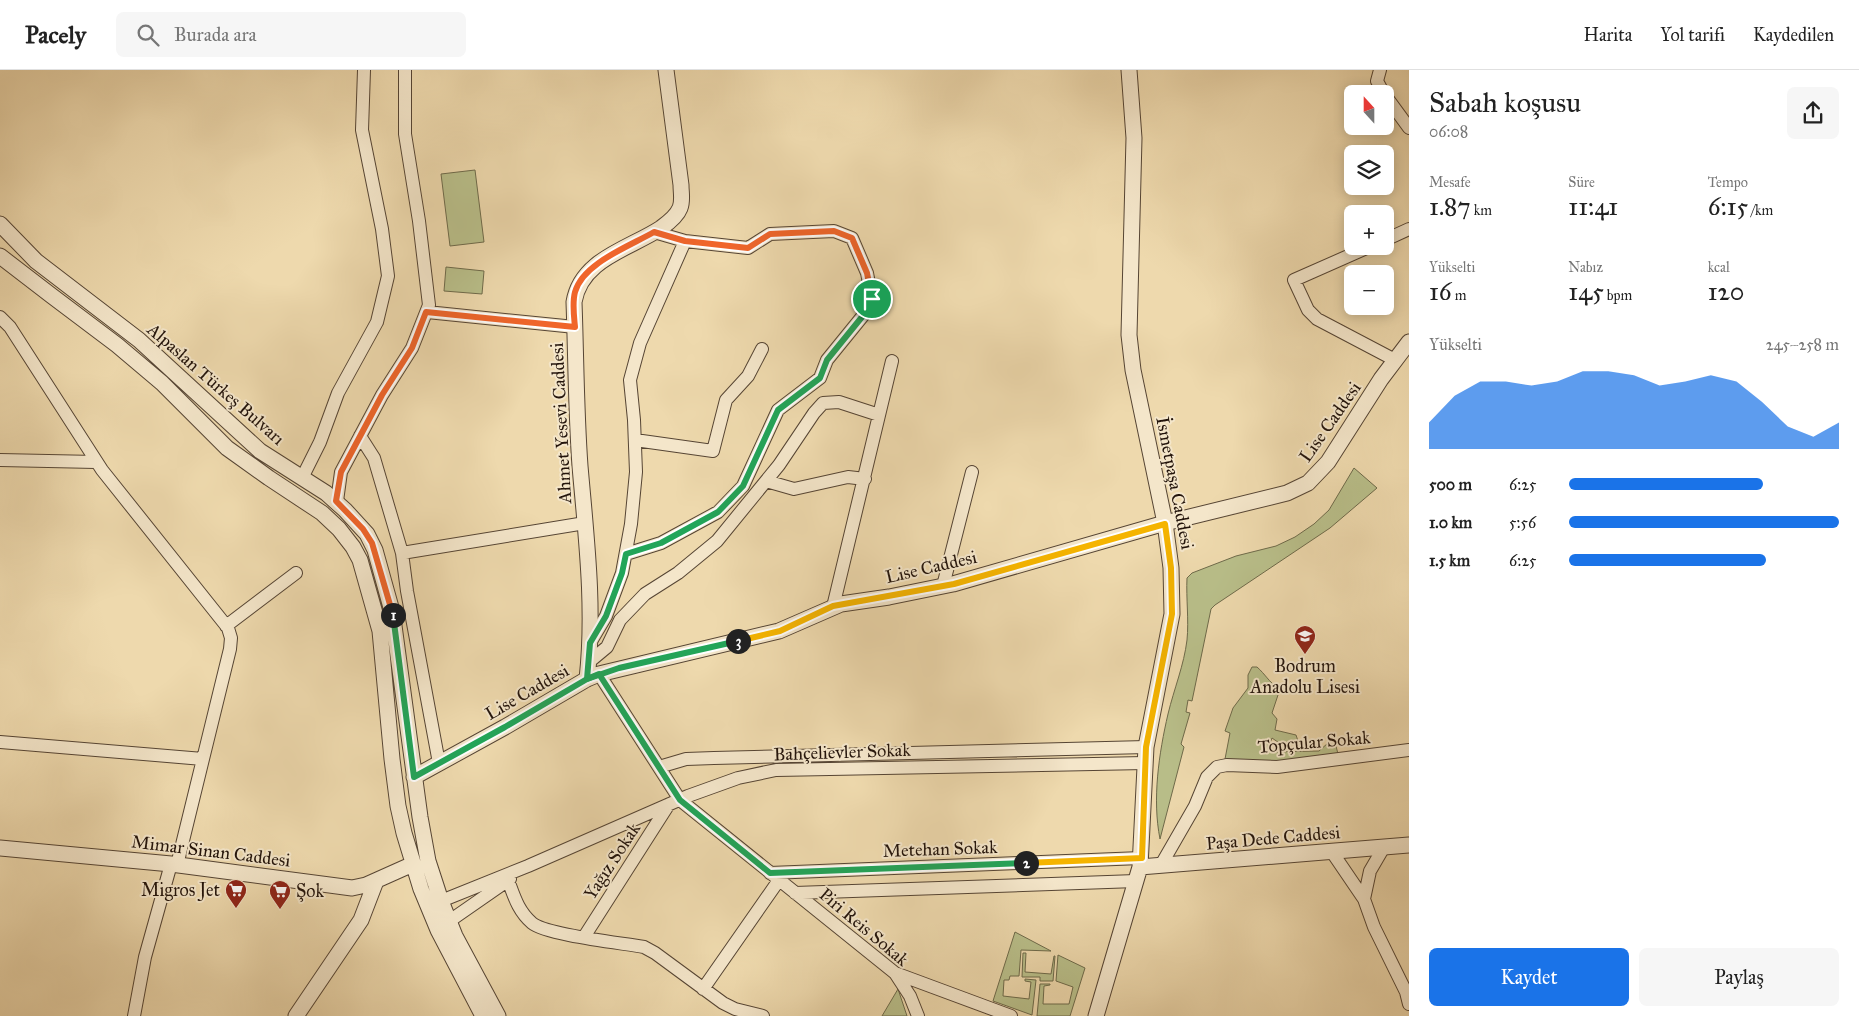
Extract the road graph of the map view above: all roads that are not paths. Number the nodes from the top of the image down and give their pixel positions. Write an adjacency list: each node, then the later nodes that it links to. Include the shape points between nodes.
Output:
1 (364, 70): 29 (street, via 362,130 382,228 388,276 377,322 338,393 320,442)
2 (405, 70): 16 (street, via 405,134 429,305)
3 (666, 70): 11 (street, Ahmet Yesevi Caddesi, via 682,199 675,216)
4 (1129, 70): 34 (street, İsmetpaşa Caddesi, via 1134,138 1129,335 1133,370)
5 (1380, 70): 6 (street, via 1377,81)
6 (1379, 85)
7 (1394, 107): 8 (street)
8 (1409, 128)
9 (0, 224): 29 (street, Alpaslan Türkeş Bulvarı, via 36,261 139,340 260,451)
10 (1409, 229): 12 (street)
11 (654, 232): 13 (street); 18 (street, Ahmet Yesevi Caddesi, via 598,263 588,272 576,291)
12 (1394, 236)
13 (685, 241): 25 (street, via 640,343 630,380); 36 (street, via 748,248 770,234 834,231 852,238 867,273 872,299 866,312 827,360 820,378 778,410 743,486 718,512 661,543)
14 (1351, 255): 21 (street, via 1294,280 1308,310 1317,319)
15 (1, 258): 58 (street, Alpaslan Türkeş Bulvarı, via 117,344 162,383 227,448 322,513 353,547 360,560 380,631 398,806)
16 (426, 312): 18 (street); 24 (street, via 412,348)
17 (0, 317): 27 (street, via 10,327)
18 (575, 327): 33 (street, Ahmet Yesevi Caddesi, via 576,406)
19 (1409, 342): 21 (street, Lise Caddesi)
20 (762, 349): 25 (street, via 748,376 726,400 713,451)
21 (1395, 360): 34 (street, Lise Caddesi, via 1328,462 1308,483 1287,493)
22 (892, 361): 23 (street)
23 (879, 415): 30 (street); 31 (street, via 839,402 823,402)
24 (360, 436): 32 (street, via 341,472); 35 (street, via 374,458)
25 (634, 440): 36 (street, via 636,472)
26 (0, 460): 27 (street)
27 (96, 462): 40 (street)
28 (972, 472): 38 (street)
29 (302, 478): 32 (street, Alpaslan Türkeş Bulvarı)
30 (865, 479): 31 (street, via 848,477 794,489); 39 (street)
31 (766, 481): 42 (street, via 717,541 678,573 645,594 620,620 607,647)
32 (336, 501): 51 (street, Alpaslan Türkeş Bulvarı, via 372,543 386,589 395,627)
33 (585, 523): 35 (street); 41 (street, Ahmet Yesevi Caddesi)
34 (1165, 524): 38 (street, Lise Caddesi); 45 (street, İsmetpaşa Caddesi, via 1171,568 1172,614)
35 (402, 553): 48 (street)
36 (626, 554): 41 (street, via 606,616)
37 (296, 573): 40 (street)
38 (942, 586): 39 (street, Lise Caddesi)
39 (833, 606): 43 (street, Lise Caddesi, via 780,631)
40 (226, 626): 47 (street, via 230,649)
41 (590, 643): 42 (street, Ahmet Yesevi Caddesi)
42 (589, 662): 43 (street, Ahmet Yesevi Caddesi)
43 (593, 676): 48 (street, Lise Caddesi); 50 (street, Piri Reis Sokak)
44 (0, 742): 47 (street)
45 (1146, 747): 49 (street, İsmetpaşa Caddesi); 50 (street, via 696,758)
46 (1409, 750): 59 (street, Topçular Sokak, via 1277,766 1217,767 1207,778)
47 (203, 759): 57 (street)
48 (439, 763): 51 (street, Lise Caddesi)
49 (1145, 763): 52 (street, Bahçelievler Sokak, via 788,769 738,778); 61 (street, İsmetpaşa Caddesi)
50 (659, 767): 52 (street, Piri Reis Sokak)
51 (414, 777): 67 (street, Alpaslan Türkeş Bulvarı, via 428,861)
52 (674, 802): 60 (street, Bahçelievler Sokak); 62 (street, Piri Reis Sokak); 69 (street, Yağız Sokak)
53 (1409, 845): 54 (street, Paşa Dede Caddesi)
54 (1384, 847): 56 (street, Paşa Dede Caddesi); 66 (street, via 1370,871)
55 (0, 848): 57 (street, Mimar Sinan Caddesi)
56 (1332, 852): 59 (street, Paşa Dede Caddesi); 66 (street)
57 (174, 864): 64 (street, Mimar Sinan Caddesi, via 352,888); 73 (street, via 145,957)
58 (413, 864): 64 (street, Mimar Sinan Caddesi); 75 (street, Alpaslan Türkeş Bulvarı, via 442,938)
59 (1161, 865): 61 (street, Paşa Dede Caddesi)
60 (528, 866): 63 (street); 67 (street)
61 (1139, 869): 62 (street, Metehan Sokak); 65 (street); 80 (street, İsmetpaşa Caddesi)
62 (775, 876): 65 (street, Piri Reis Sokak); 71 (street)
63 (508, 880): 68 (street); 69 (street, via 517,905 533,925)
64 (376, 881): 74 (street, via 361,920)
65 (795, 893): 70 (street, Piri Reis Sokak)
66 (1364, 899): 72 (street)
67 (441, 902): 68 (street, Alpaslan Türkeş Bulvarı)
68 (448, 922): 76 (street, Alpaslan Türkeş Bulvarı)
69 (584, 937): 71 (street, via 644,947)
70 (894, 973): 78 (street, Piri Reis Sokak, via 910,996); 79 (street)
71 (703, 989): 77 (street, via 723,1003)
72 (1409, 1000)
73 (134, 1016)
74 (296, 1016)
75 (483, 1016)
76 (498, 1016)
77 (763, 1016)
78 (918, 1016)
79 (1011, 1016)
80 (1096, 1016)

